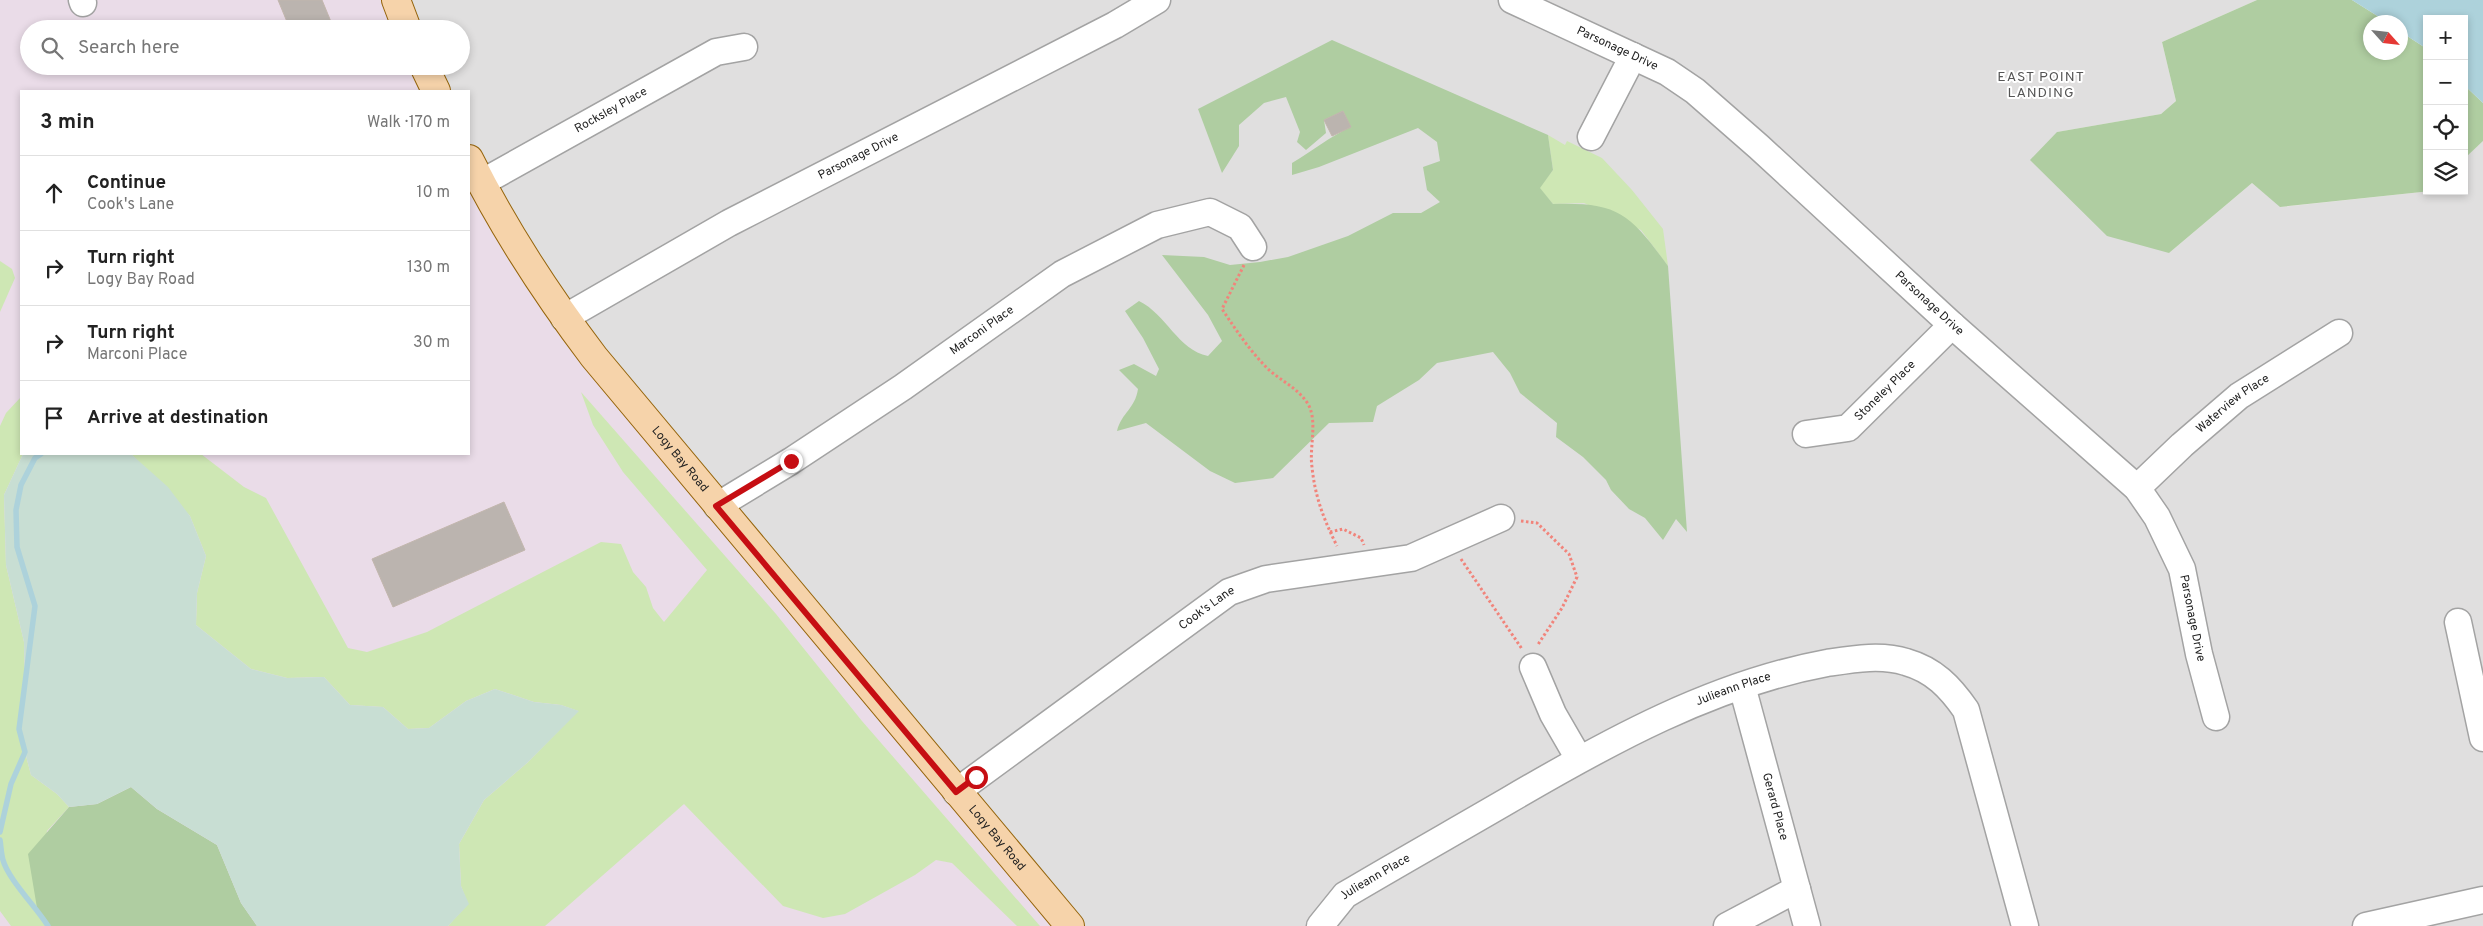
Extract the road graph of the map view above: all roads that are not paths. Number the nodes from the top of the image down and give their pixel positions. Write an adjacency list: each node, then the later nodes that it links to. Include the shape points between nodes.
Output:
1 (396, 0): 4 (main road)
2 (1157, 0): 13 (street, Parsonage Drive, via 1115,25 729,223)
3 (1512, 0): 6 (street, Parsonage Drive)
4 (404, 20)
5 (744, 47): 11 (street, Rocksley Place, via 716,52)
6 (1633, 56): 9 (street); 14 (street, Parsonage Drive, via 1667,72 1695,91)
7 (428, 75): 8 (main road)
8 (436, 90)
9 (1591, 137)
10 (470, 161): 11 (main road, Logy Bay Road)
11 (481, 183): 13 (main road, Logy Bay Road)
12 (1253, 248): 18 (street, Marconi Place, via 1240,227 1210,212 1158,225 1062,274 903,387)
13 (564, 318): 18 (main road, Logy Bay Road)
14 (1952, 325): 16 (street, Stoneley Place, via 1848,428); 17 (street, Parsonage Drive)
15 (2339, 333): 17 (street, Waterview Place, via 2239,396)
16 (1806, 434)
17 (2137, 488): 23 (street, Parsonage Drive, via 2156,517 2182,569)
18 (716, 506): 26 (main road, Logy Bay Road)
19 (1500, 518): 26 (street, Cook's Lane, via 1410,558 1266,579 1229,592)
20 (2458, 622): 24 (street)
21 (1533, 667): 25 (street, via 1553,714)
22 (1742, 686): 25 (street, Julieann Place, via 1680,710); 27 (street, Gerard Place); 33 (street, Julieann Place, via 1798,668 1881,658 1905,661 1926,669 1948,685 1966,710)
23 (2216, 717)
24 (2483, 738)
25 (1579, 759): 30 (street, Julieann Place, via 1345,895)
26 (956, 792): 29 (main road, Logy Bay Road)
27 (1797, 889): 31 (street); 32 (street, Gerard Place)
28 (2483, 900): 34 (street)
29 (1070, 926)
30 (1320, 926)
31 (1727, 926)
32 (1807, 926)
33 (2025, 926)
34 (2366, 926)

